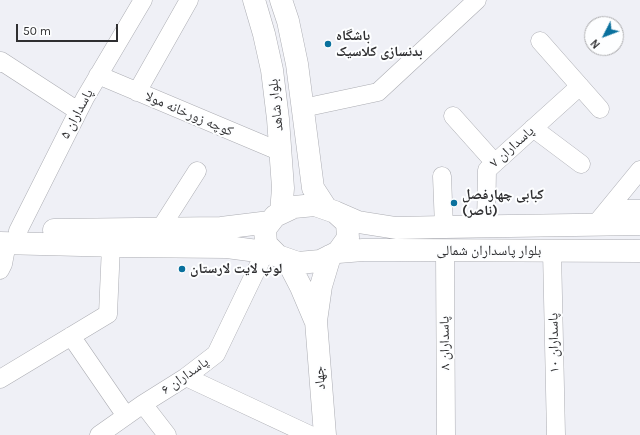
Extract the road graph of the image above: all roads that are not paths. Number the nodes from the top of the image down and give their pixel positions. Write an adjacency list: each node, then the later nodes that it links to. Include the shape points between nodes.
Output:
1 (143, 0): 8 (street, پاسداران ۵)
2 (189, 0): 10 (street)
3 (254, 0): 16 (main road, بلوار شاهد, via 272,70)
4 (281, 0): 11 (main road, بلوار شاهد, via 294,50)
5 (477, 0): 11 (street, via 378,92)
6 (540, 41): 9 (street)
7 (0, 64): 13 (street, via 1,61)
8 (98, 75): 10 (street, کوچه زورخانه مولا); 13 (street, پاسداران ۵)
9 (580, 86): 12 (street); 15 (street, پاسداران ۷)
10 (137, 92): 16 (street, کوچه زورخانه مولا)
11 (303, 108): 23 (main road, بلوار شاهد, via 313,188)
12 (600, 109)
13 (78, 111): 30 (street, پاسداران ۵)
14 (453, 116): 17 (street)
15 (533, 128): 17 (street, پاسداران ۷); 18 (street)
16 (281, 152): 24 (main road, بلوار شاهد, via 283,188)
17 (495, 163): 28 (street, پاسداران ۷, via 487,170)
18 (581, 164)
19 (640, 170): 25 (street)
20 (197, 171): 29 (street)
21 (442, 176): 27 (street)
22 (640, 209): 25 (street, بلوار پاسداران شمالی)
23 (330, 210): 24 (main road, via 316,205 294,206); 27 (main road, بلوار پاسداران شمالی, via 358,222 396,228); 35 (main road, via 347,223 348,238)
24 (276, 217): 29 (main road, via 221,228); 36 (main road, via 265,229 266,244)
25 (602, 217): 26 (main road, بلوار پاسداران شمالی); 28 (main road, بلوار پاسداران شمالی)
26 (640, 224)
27 (444, 227): 28 (main road, بلوار پاسداران شمالی)
28 (486, 227)
29 (160, 229): 30 (main road)
30 (6, 237): 31 (main road); 37 (street, پاسداران ۵)
31 (111, 246): 36 (main road, via 227,247); 39 (street, via 108,314)
32 (445, 251): 33 (main road, بلوار پاسداران شمالی); 35 (main road, بلوار پاسداران شمالی, via 362,250); 48 (street, پاسداران ۸)
33 (552, 251): 34 (main road, بلوار پاسداران شمالی); 49 (street, پاسداران ۱۰)
34 (640, 251)
35 (334, 254): 36 (main road, via 320,261 298,262); 38 (main road, جهاد, via 321,286)
36 (277, 256): 38 (main road, جهاد, via 301,287); 40 (street, پاسداران ۶, via 216,354)
37 (0, 270)
38 (316, 321): 47 (main road, جهاد)
39 (71, 336): 41 (street); 43 (street)
40 (186, 377): 42 (street, پاسداران ۶); 46 (street)
41 (0, 379)
42 (143, 404): 43 (street, پاسداران ۶); 45 (street)
43 (126, 416): 44 (street, پاسداران ۶)
44 (99, 435)
45 (167, 435)
46 (310, 435)
47 (325, 435)
48 (446, 435)
49 (556, 435)

